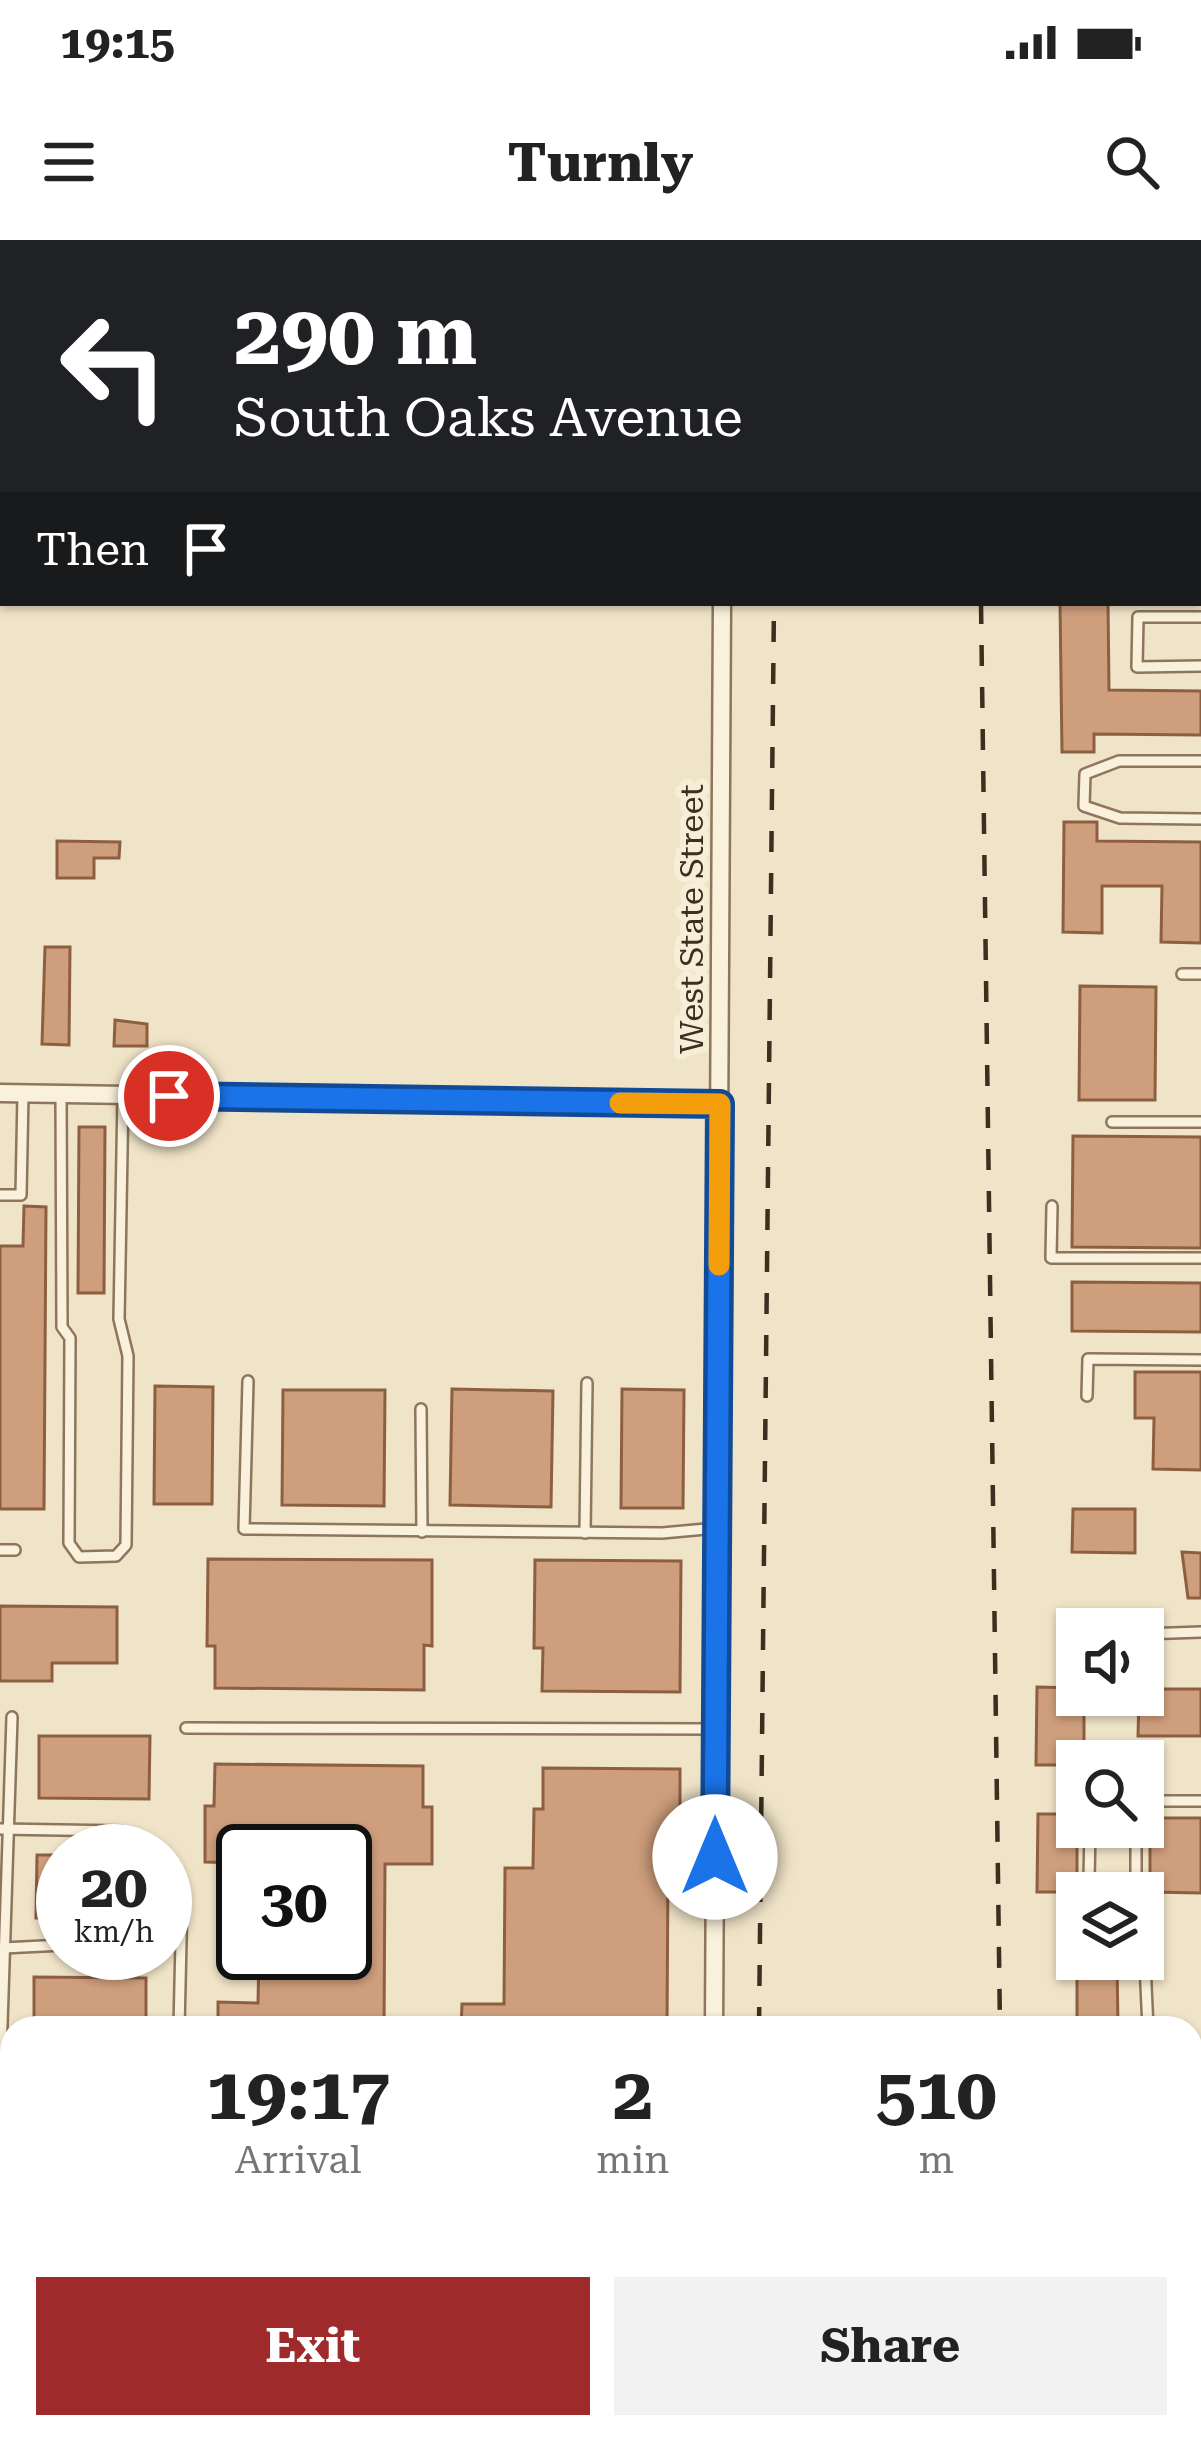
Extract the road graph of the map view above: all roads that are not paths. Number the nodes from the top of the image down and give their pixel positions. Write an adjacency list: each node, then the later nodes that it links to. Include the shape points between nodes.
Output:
1 (722, 606): 12 (street, West State Street)
2 (1201, 617): 3 (lane, via 1138,617 1137,667)
3 (1201, 666)
4 (1201, 761): 5 (lane, via 1119,761 1085,774 1084,806 1120,818)
5 (1201, 819)
6 (1182, 974): 7 (lane)
7 (1201, 974)
8 (0, 1094): 9 (street)
9 (23, 1094): 10 (street); 15 (lane, via 21,1196)
10 (62, 1094): 11 (street); 11 (lane, via 62,1327 70,1338 70,1543 79,1557 116,1556 126,1545)
11 (123, 1095): 12 (street)
12 (720, 1104): 23 (street, West State Street)
13 (1112, 1121): 14 (lane)
14 (1201, 1122)
15 (0, 1195)
16 (1052, 1206): 17 (lane, via 1051,1258)
17 (1201, 1258)
18 (1201, 1360): 21 (lane, via 1088,1359)
19 (248, 1381): 24 (lane, via 244,1529)
20 (586, 1384): 25 (lane)
21 (1087, 1396)
22 (421, 1409): 24 (lane)
23 (717, 1528): 25 (lane); 32 (street, West State Street)
24 (422, 1532): 25 (lane)
25 (585, 1533)
26 (0, 1550): 27 (lane)
27 (16, 1550)
28 (1201, 1633): 29 (lane)
29 (1164, 1634)
30 (12, 1717): 35 (lane)
31 (186, 1728): 32 (lane)
32 (716, 1729): 45 (street, West State Street)
33 (1164, 1801): 34 (lane)
34 (1201, 1801)
35 (5, 1829): 36 (lane); 40 (lane)
36 (36, 1830)
37 (1090, 1848): 38 (lane, via 1094,1884 1136,1878)
38 (1136, 1848)
39 (36, 1946): 40 (lane)
40 (3, 1948): 43 (lane)
41 (180, 1980): 44 (lane)
42 (1146, 1980): 46 (lane)
43 (4, 2016)
44 (179, 2016)
45 (714, 2016)
46 (1147, 2016)

